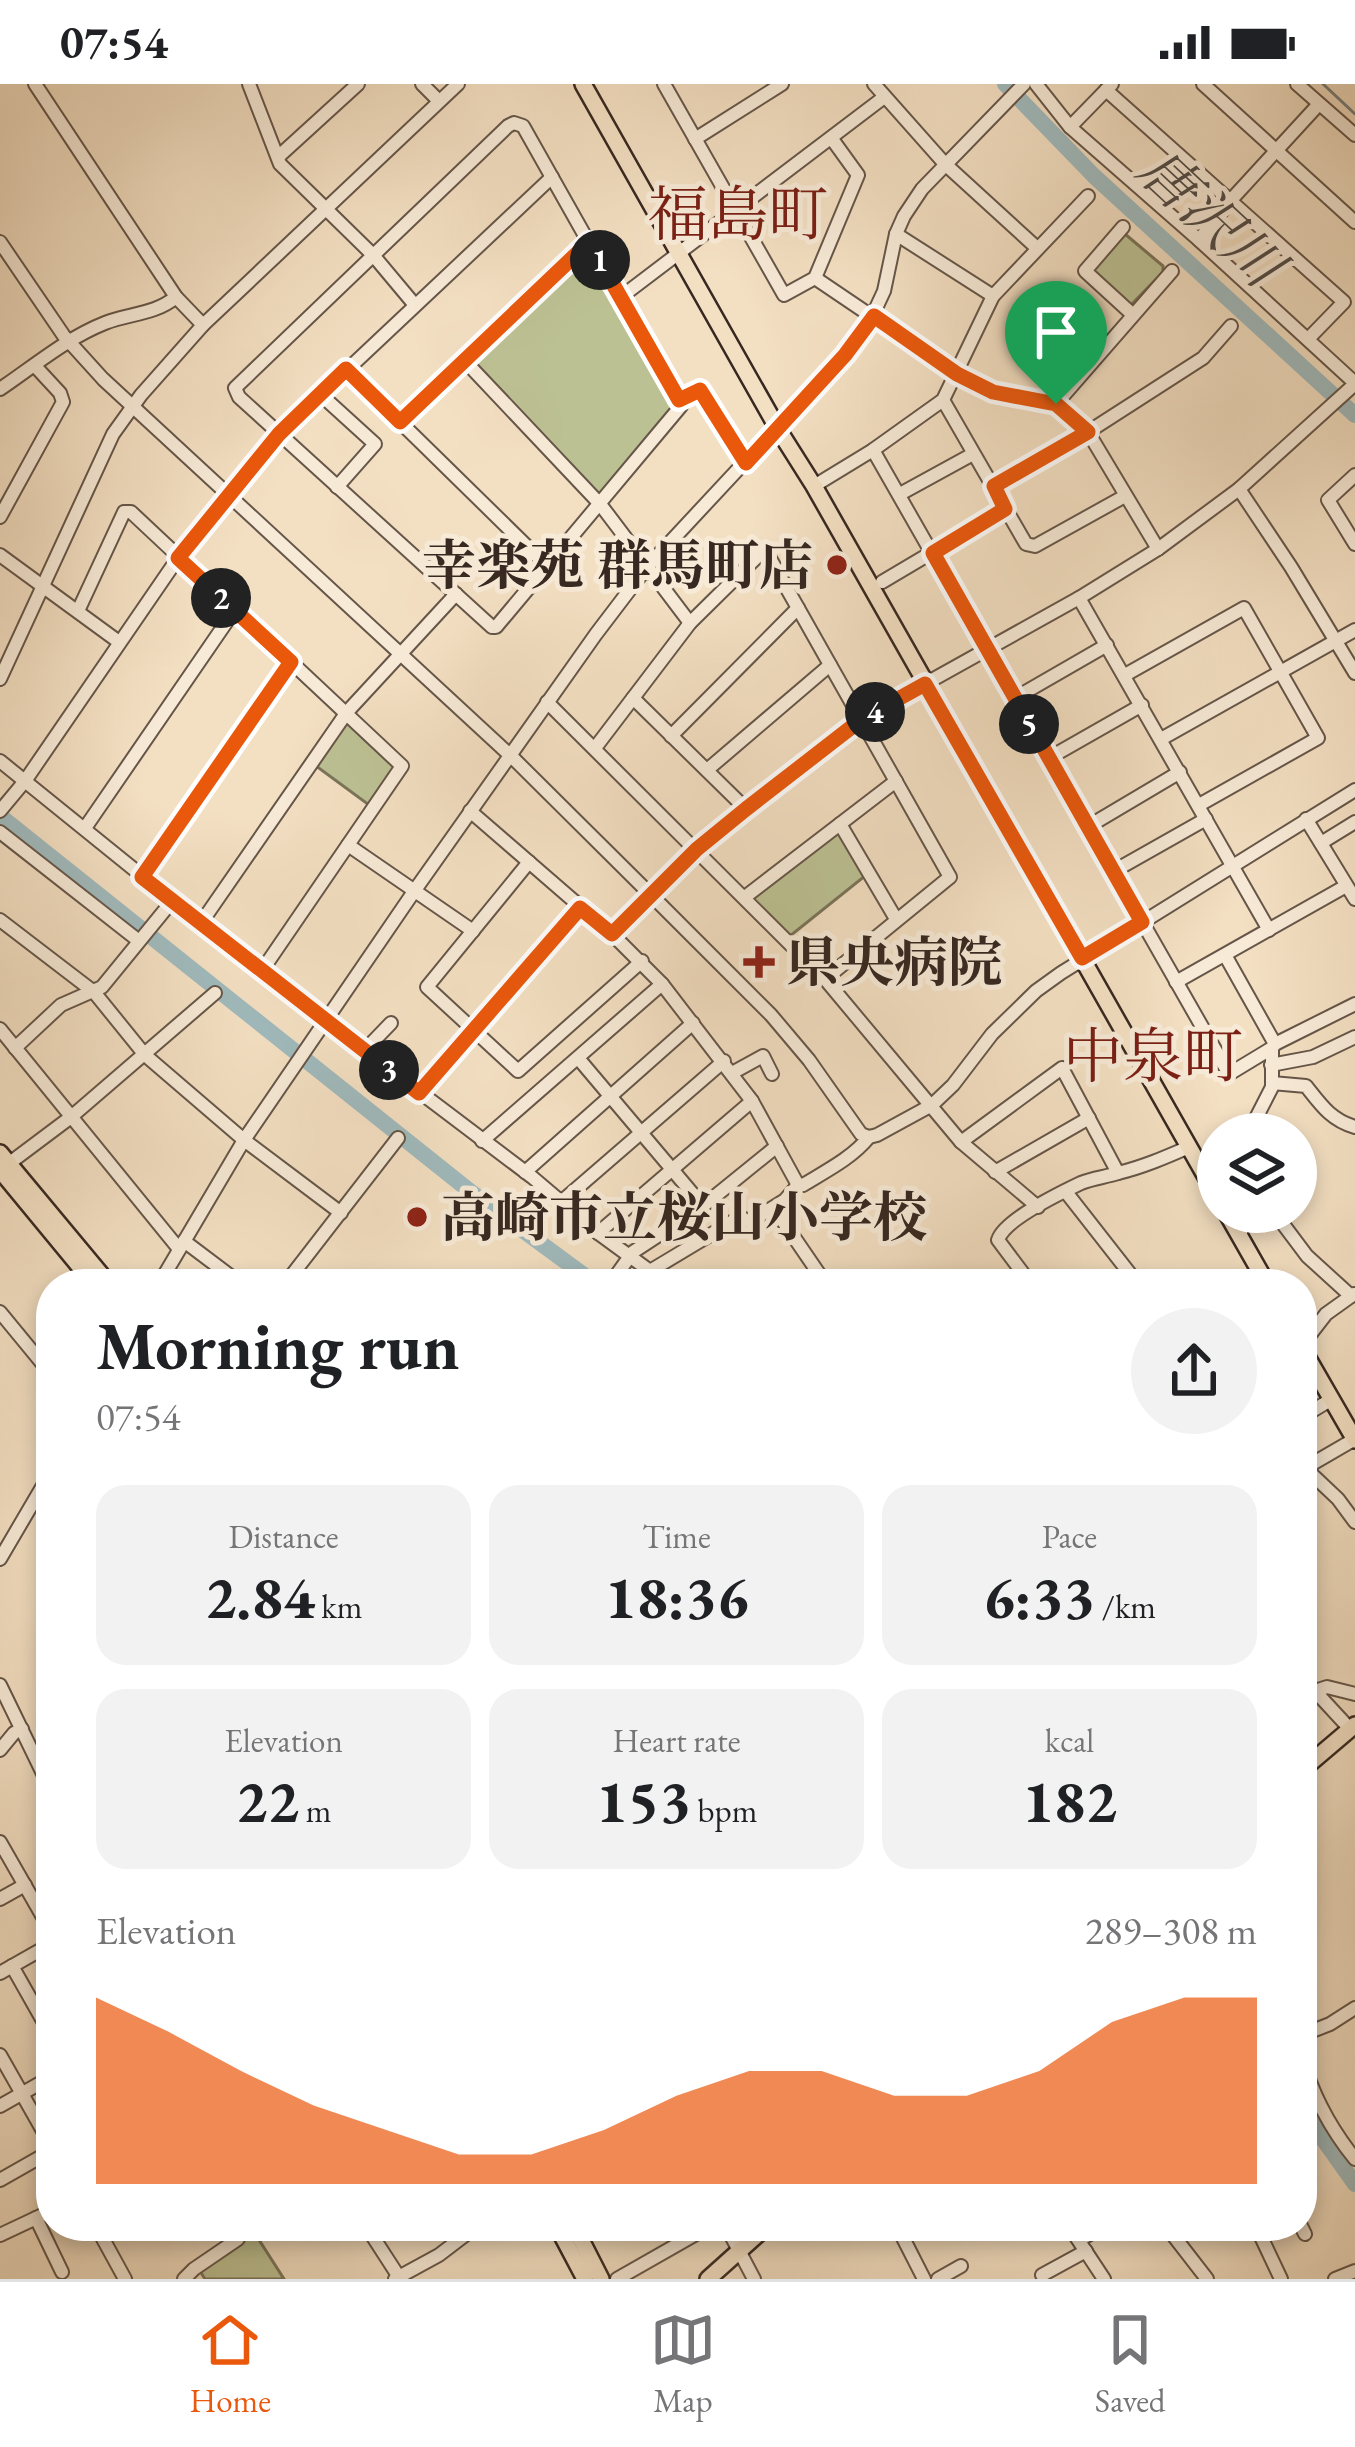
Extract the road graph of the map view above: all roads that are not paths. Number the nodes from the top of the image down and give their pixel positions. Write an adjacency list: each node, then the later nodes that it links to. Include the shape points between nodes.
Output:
1 (35, 84): 43 (street)
2 (358, 84): 23 (street)
3 (422, 84): 16 (street)
4 (458, 84): 16 (street)
5 (583, 84): 37 (main road)
6 (664, 84): 20 (street)
7 (782, 84): 20 (street)
8 (874, 84): 15 (street)
9 (1024, 84): 24 (street)
10 (1036, 84): 18 (street)
11 (1203, 84): 22 (street)
12 (1298, 84): 17 (street)
13 (250, 85): 23 (street)
14 (1109, 87): 18 (street); 27 (street)
15 (883, 98): 21 (street); 24 (street)
16 (439, 101): 28 (street)
17 (1319, 104): 19 (street); 22 (street)
18 (1070, 127): 33 (street)
19 (1355, 135)
20 (695, 139): 29 (street)
21 (832, 139): 29 (street); 40 (street, via 858,175)
22 (1275, 152): 27 (street); 30 (street)
23 (278, 157): 28 (street)
24 (945, 164): 32 (street); 36 (street)
25 (552, 176): 35 (street); 38 (street, via 514,123); 44 (street)
26 (1088, 196): 36 (street)
27 (1231, 200): 33 (street); 49 (street, via 1345,302)
28 (325, 209): 38 (street); 47 (street)
29 (736, 210): 37 (street); 40 (street, via 784,296)
30 (1355, 222)
31 (1124, 227): 45 (street, via 1085,271)
32 (896, 234): 41 (street); 46 (street)
33 (1199, 240): 49 (street)
34 (0, 242): 50 (street)
35 (589, 242): 42 (street); 51 (street)
36 (1037, 248): 41 (street)
37 (680, 253): 42 (street); 63 (main road)
38 (373, 255): 44 (street); 65 (street, via 237,384 236,393)
39 (1172, 271): 45 (street)
40 (815, 278): 46 (street)
41 (992, 296): 54 (street)
42 (621, 297): 58 (street)
43 (176, 298): 47 (street); 50 (street)
44 (414, 304): 53 (street)
45 (1132, 314): 60 (street)
46 (874, 316): 54 (street); 63 (street)
47 (203, 325): 61 (street)
48 (1231, 326): 64 (street, via 1203,358)
49 (1308, 339): 55 (street)
50 (68, 342): 52 (street); 61 (street)
51 (464, 360): 62 (street); 78 (street)
52 (34, 366): 56 (street); 75 (street, via 63,402)
53 (346, 369): 57 (street); 62 (street)
54 (957, 374): 59 (street); 60 (street, via 993,392)
55 (1355, 384): 73 (street)
56 (0, 389)
57 (320, 394): 65 (street); 72 (street, via 375,444)
58 (679, 400): 68 (street, via 700,390); 78 (street)
59 (944, 400): 66 (street); 67 (street)
60 (1056, 404): 64 (street)
61 (132, 407): 76 (street); 89 (street)
62 (400, 422): 86 (street)
63 (778, 429): 68 (street); 70 (main road)
64 (1088, 432): 71 (street); 77 (street)
65 (279, 434): 72 (street); 76 (street)
66 (873, 450): 70 (street); 74 (street)
67 (974, 454): 71 (street); 74 (street)
68 (746, 463): 87 (street)
69 (1355, 475): 81 (street, via 1328,500)
70 (814, 486): 108 (main road)
71 (994, 486): 79 (street)
72 (337, 487): 90 (street)
73 (1239, 489): 82 (street); 97 (street)
74 (900, 494): 83 (street)
75 (5, 495): 80 (street)
76 (228, 496): 85 (street); 101 (street)
77 (1125, 496): 79 (street, via 1035,546); 82 (street)
78 (600, 504): 86 (street); 87 (street)
79 (1005, 509): 83 (street)
80 (0, 517)
81 (1354, 541)
82 (1158, 549): 91 (street)
83 (933, 553): 88 (street); 100 (street)
84 (0, 555): 89 (street)
85 (178, 558): 93 (street, via 124,512); 94 (street); 98 (street)
86 (548, 567): 90 (street, via 496,627)
87 (647, 567): 95 (street); 111 (street)
88 (882, 582)
89 (41, 586): 93 (street); 107 (street)
90 (456, 594): 101 (street)
91 (1079, 598): 99 (street); 100 (street)
92 (798, 608): 95 (street, via 761,553); 102 (street); 115 (street)
93 (78, 611): 98 (street)
94 (234, 611): 103 (street); 135 (street)
95 (690, 622): 109 (street)
96 (1355, 630): 97 (street)
97 (1336, 642): 104 (street); 105 (street)
98 (119, 643): 123 (street)
99 (1107, 645): 106 (street); 110 (street)
100 (987, 649): 108 (street); 110 (street)
101 (401, 653): 113 (street); 118 (street)
102 (830, 665): 114 (street); 121 (street)
103 (297, 667): 113 (street); 143 (street)
104 (1281, 673): 106 (street, via 1244,608); 116 (street); 126 (street, via 1318,738)
105 (1355, 673)
106 (1125, 675): 112 (street)
107 (0, 679)
108 (925, 684): 114 (street); 160 (main road)
109 (632, 698): 115 (street); 117 (street)
110 (1015, 698): 119 (street)
111 (547, 702): 117 (street); 118 (street)
112 (1142, 705): 116 (street); 119 (street)
113 (347, 712): 138 (street, via 402,766); 153 (street)
114 (862, 719): 124 (street); 128 (street)
115 (671, 736): 121 (street)
116 (1161, 739): 122 (street)
117 (595, 748): 139 (street)
118 (511, 756): 129 (street); 146 (street)
119 (1048, 758): 134 (street)
120 (0, 761): 123 (street)
121 (706, 770): 128 (street)
122 (1180, 772): 126 (street); 134 (street)
123 (25, 781): 127 (street); 135 (street)
124 (896, 781): 133 (street); 151 (street, via 950,877)
125 (1355, 790): 130 (street)
126 (1199, 805): 131 (street)
127 (2, 809)
128 (746, 809): 139 (street)
129 (470, 811): 140 (street); 145 (street)
130 (1306, 819): 137 (street); 141 (street)
131 (1206, 820): 141 (street); 142 (street)
132 (1355, 822): 137 (street)
133 (840, 824): 147 (street); 151 (street)
134 (1089, 826): 142 (street)
135 (85, 828): 143 (street)
136 (0, 832): 158 (street)
137 (1321, 843): 144 (street)
138 (348, 845): 145 (street); 162 (street)
139 (697, 849): 146 (street); 147 (street)
140 (529, 862): 150 (street); 156 (street)
141 (1233, 866): 152 (street); 155 (street)
142 (1114, 871): 152 (street)
143 (142, 877): 149 (street)
144 (1346, 886): 148 (street); 155 (street)
145 (415, 890): 156 (street); 169 (street)
146 (651, 895): 157 (street); 193 (street, via 771,1016 856,1131)
147 (745, 897): 163 (street)
148 (1355, 899)
149 (172, 900): 153 (street); 158 (street)
150 (580, 908): 157 (street); 173 (street)
151 (896, 919): 163 (street)
152 (1142, 922): 160 (street); 164 (street)
153 (201, 923): 162 (street)
154 (2, 925): 166 (street)
155 (1269, 930): 159 (street)
156 (473, 931): 173 (street, via 427,987)
157 (612, 934): 161 (street)
158 (141, 939): 166 (street)
159 (1225, 955): 164 (street); 175 (street)
160 (1082, 958): 187 (street, via 992,1034); 199 (main road)
161 (642, 961): 165 (street); 173 (street, via 518,1071)
162 (261, 972): 169 (street)
163 (825, 979): 187 (street)
164 (1176, 982): 175 (street, via 1229,1074)
165 (662, 984): 171 (street); 179 (street)
166 (94, 992): 176 (street, via 62,1005); 178 (street)
167 (215, 993): 178 (street)
168 (1355, 1004): 175 (street)
169 (325, 1021): 177 (street); 195 (street)
170 (391, 1023): 177 (street)
171 (694, 1023): 181 (street); 185 (street)
172 (0, 1029): 176 (street)
173 (472, 1029): 184 (street)
174 (1355, 1037): 180 (street)
175 (1273, 1046): 180 (street)
176 (15, 1048): 189 (street)
177 (364, 1051): 184 (street)
178 (145, 1055): 189 (street); 195 (street)
179 (578, 1058): 185 (street); 196 (street)
180 (1271, 1065): 183 (street)
181 (728, 1067): 182 (street, via 763,1056); 186 (street); 192 (street)
182 (772, 1074)
183 (1272, 1083): 188 (street); 191 (street, via 1306,1086 1329,1115)
184 (419, 1093): 196 (street)
185 (609, 1095): 192 (street); 203 (street)
186 (752, 1101): 198 (street); 202 (street)
187 (932, 1105): 193 (street); 197 (street)
188 (1258, 1113)
189 (71, 1117): 201 (street); 218 (street)
190 (1089, 1118): 197 (street, via 1062,1068); 204 (street); 205 (street)
191 (1355, 1127)
192 (641, 1132): 202 (street); 208 (street)
193 (869, 1137): 206 (street)
194 (398, 1138): 212 (street)
195 (244, 1140): 212 (street); 218 (street)
196 (482, 1141): 203 (street)
197 (962, 1142): 204 (street)
198 (777, 1146): 206 (street); 209 (street)
199 (1190, 1148): 200 (main road); 205 (street)
200 (1197, 1160)
201 (3, 1162): 220 (main road); 221 (main road)
202 (673, 1169): 209 (street); 213 (street)
203 (525, 1172): 208 (street)
204 (995, 1172): 211 (street)
205 (1118, 1173): 207 (street)
206 (798, 1185): 210 (street)
207 (1066, 1192): 211 (street); 230 (street)
208 (561, 1202): 213 (street)
209 (703, 1206): 219 (street)
210 (774, 1208): 227 (street, via 750,1222 740,1217); 228 (street)
211 (1038, 1208): 229 (street, via 998,1235)
212 (341, 1213): 224 (street)
213 (598, 1233): 219 (street)
214 (1238, 1233): 217 (main road)
215 (1241, 1233): 217 (street)
216 (1290, 1233): 232 (street)
217 (1240, 1236): 231 (main road)
218 (182, 1245): 222 (street); 223 (street)
219 (631, 1257): 225 (street); 226 (street)
220 (83, 1269)
221 (96, 1269)
222 (168, 1269)
223 (218, 1269)
224 (297, 1269)
225 (622, 1269)
226 (647, 1269)
227 (653, 1269)
228 (816, 1269)
229 (1017, 1269)
230 (1126, 1269)
231 (1259, 1269)
232 (1353, 1295): 234 (street)
233 (0, 1312): 235 (street)
234 (1317, 1326)
235 (36, 1356)
236 (1317, 1372): 237 (main road)
237 (1332, 1399): 238 (street); 239 (main road)
238 (1317, 1408)
239 (1355, 1439): 240 (street)
240 (1317, 1460)
241 (1317, 1479): 244 (street)
242 (1355, 1489): 244 (street)
243 (36, 1498): 246 (street)
244 (1338, 1499): 245 (street)
245 (1355, 1522)
246 (0, 1559)
247 (0, 1684): 252 (street)
248 (1317, 1690): 250 (street)
249 (1317, 1693): 251 (street)
250 (1355, 1694)
251 (1353, 1727): 254 (main road)
252 (22, 1729): 253 (street); 255 (street)
253 (0, 1750)
254 (1317, 1757)
255 (36, 1758)
256 (0, 1842): 257 (street)
257 (25, 1885): 258 (street); 259 (street)
258 (0, 1899)
259 (36, 1904)
260 (36, 1953): 261 (street)
261 (6, 1970): 262 (street)
262 (36, 2014)
263 (1352, 2016): 264 (street)
264 (1317, 2030)
265 (0, 2055): 267 (street)
266 (36, 2086): 267 (street)
267 (22, 2094): 269 (street); 270 (street)
268 (1317, 2104): 272 (street)
269 (0, 2106)
270 (36, 2120)
271 (36, 2157): 273 (street)
272 (1355, 2159)
273 (0, 2180)
274 (36, 2218): 275 (street)
275 (0, 2235)
276 (47, 2241): 295 (street)
277 (104, 2241): 298 (street)
278 (236, 2241): 299 (street)
279 (375, 2241): 297 (street)
280 (457, 2241): 297 (street)
281 (565, 2241): 300 (main road)
282 (582, 2241): 301 (main road)
283 (684, 2241): 302 (street)
284 (735, 2241): 292 (street)
285 (750, 2241): 292 (main road)
286 (905, 2241): 305 (street)
287 (1079, 2241): 291 (street)
288 (1088, 2241): 291 (street)
289 (1178, 2241): 308 (street)
290 (1263, 2241): 309 (street)
291 (1082, 2246): 296 (street); 307 (street)
292 (740, 2250): 303 (main road); 304 (street)
293 (961, 2266): 306 (street)
294 (1355, 2271): 310 (street)
295 (62, 2272)
296 (1042, 2275)
297 (397, 2278)
298 (125, 2279)
299 (184, 2279)
300 (585, 2279)
301 (601, 2279)
302 (617, 2279)
303 (709, 2279)
304 (754, 2279)
305 (924, 2279)
306 (938, 2279)
307 (1104, 2279)
308 (1207, 2279)
309 (1281, 2279)
310 (1335, 2279)

